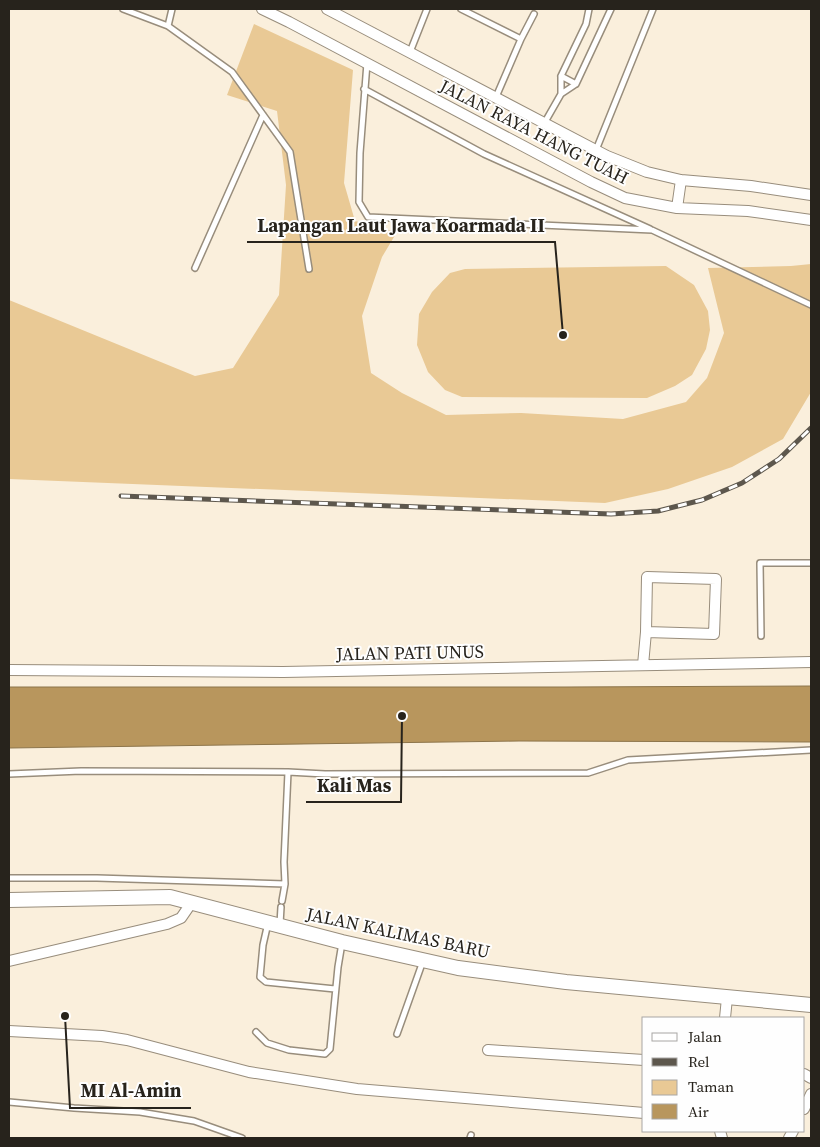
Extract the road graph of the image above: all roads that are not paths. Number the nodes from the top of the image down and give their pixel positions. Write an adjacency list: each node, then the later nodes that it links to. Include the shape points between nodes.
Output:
1 (123, 9): 11 (lane)
2 (172, 9): 11 (lane)
3 (262, 9): 14 (street, JALAN RAYA HANG TUAH)
4 (327, 9): 13 (street, JALAN RAYA HANG TUAH)
5 (427, 9): 13 (lane)
6 (461, 9): 12 (lane)
7 (589, 9): 15 (lane, via 586,24)
8 (611, 9): 16 (lane)
9 (652, 9): 22 (lane)
10 (534, 14): 12 (lane)
11 (168, 26): 20 (lane, via 232,72)
12 (521, 39): 19 (lane)
13 (410, 52): 19 (street, JALAN RAYA HANG TUAH)
14 (367, 63): 17 (lane); 25 (street, JALAN RAYA HANG TUAH, via 625,198)
15 (561, 76): 16 (lane); 18 (lane)
16 (576, 84): 18 (lane)
17 (364, 89): 27 (lane, via 484,154); 27 (lane, via 359,202 368,217)
18 (561, 94): 21 (lane)
19 (496, 97): 21 (street, JALAN RAYA HANG TUAH)
20 (264, 115): 28 (lane); 29 (lane, via 290,152)
21 (545, 122): 22 (street, JALAN RAYA HANG TUAH)
22 (596, 150): 23 (street, JALAN RAYA HANG TUAH, via 647,172)
23 (681, 180): 24 (street, JALAN RAYA HANG TUAH); 25 (street)
24 (811, 195)
25 (677, 208): 26 (street, JALAN RAYA HANG TUAH, via 748,211)
26 (811, 220)
27 (652, 230): 30 (lane)
28 (196, 268)
29 (309, 269)
30 (811, 305)
31 (811, 562): 33 (lane, via 760,563)
32 (646, 632): 32 (street, via 714,634 716,579 647,577); 35 (street)
33 (760, 636)
34 (811, 662): 35 (street, JALAN PATI UNUS)
35 (643, 666): 36 (street, JALAN PATI UNUS, via 283,672)
36 (9, 670)
37 (811, 750): 38 (lane, via 628,760 588,773)
38 (288, 772): 39 (lane); 41 (lane)
39 (9, 774)
40 (9, 878): 41 (lane)
41 (284, 884): 44 (lane, via 282,904)
42 (9, 900): 43 (street, JALAN KALIMAS BARU, via 164,897)
43 (192, 902): 44 (street, JALAN KALIMAS BARU); 46 (street, via 181,918 167,924)
44 (274, 925): 45 (street, JALAN KALIMAS BARU); 48 (lane, via 263,945 260,977 266,982)
45 (342, 942): 47 (street, JALAN KALIMAS BARU); 48 (lane)
46 (9, 960)
47 (423, 961): 49 (street, JALAN KALIMAS BARU, via 566,982); 54 (lane)
48 (335, 989): 53 (lane, via 330,1049 325,1054 289,1050 266,1043)
49 (727, 998): 50 (street, JALAN KALIMAS BARU); 51 (street)
50 (811, 1005)
51 (725, 1017)
52 (9, 1031): 60 (street, via 127,1040 248,1072 357,1089)
53 (256, 1032)
54 (397, 1034)
55 (488, 1050): 56 (street)
56 (642, 1060)
57 (811, 1094): 59 (street)
58 (9, 1102): 61 (lane, via 140,1112 194,1121)
59 (805, 1107)
60 (642, 1112)
61 (242, 1138)

